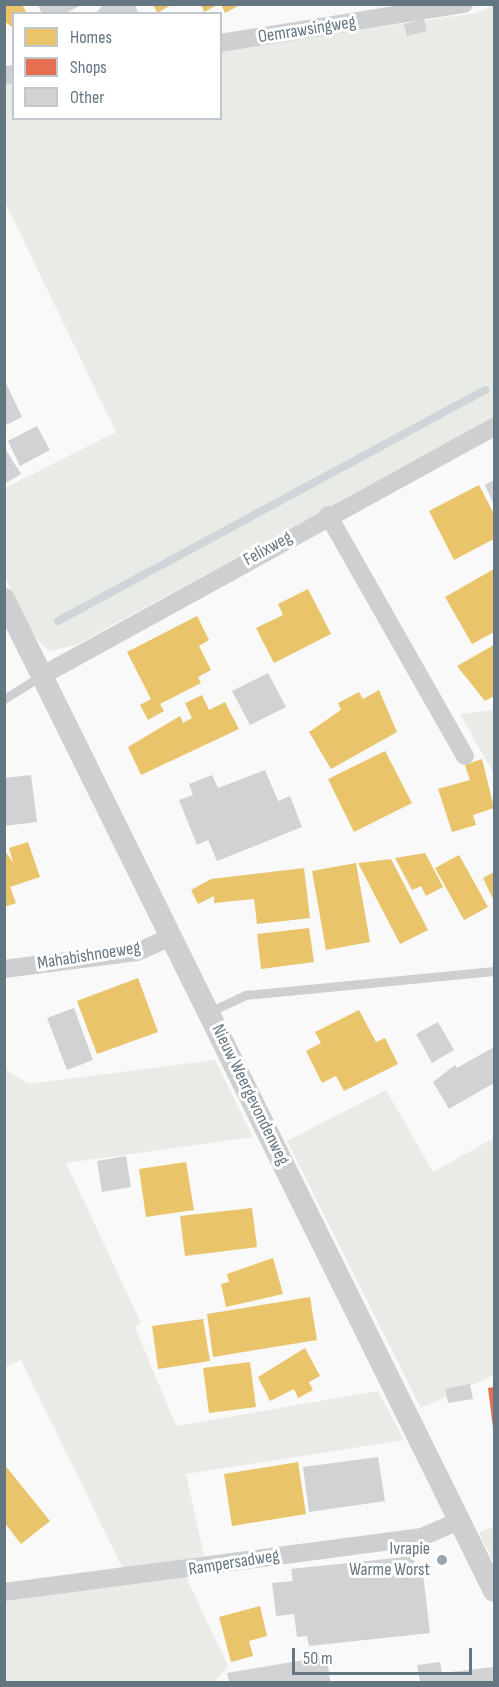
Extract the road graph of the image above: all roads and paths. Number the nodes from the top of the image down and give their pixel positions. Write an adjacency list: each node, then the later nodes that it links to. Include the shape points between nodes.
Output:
1 (464, 4): 2 (street, Oemrawsingweg)
2 (222, 43)
3 (495, 427): 4 (street, Felixweg)
4 (328, 515): 6 (street, Felixweg); 8 (street)
5 (4, 599): 6 (street, Nieuw Weergevondenweg)
6 (43, 675): 7 (lane); 9 (street, Nieuw Weergevondenweg)
7 (4, 699)
8 (465, 756)
9 (171, 937): 10 (street, Mahabishnoeweg, via 137,952); 12 (street, Nieuw Weergevondenweg)
10 (4, 969)
11 (495, 971): 12 (lane, via 245,995)
12 (209, 1012): 13 (street, Nieuw Weergevondenweg)
13 (459, 1521): 14 (street, Nieuw Weergevondenweg); 15 (street, Rampersadweg, via 422,1537)
14 (495, 1591)
15 (4, 1592)

